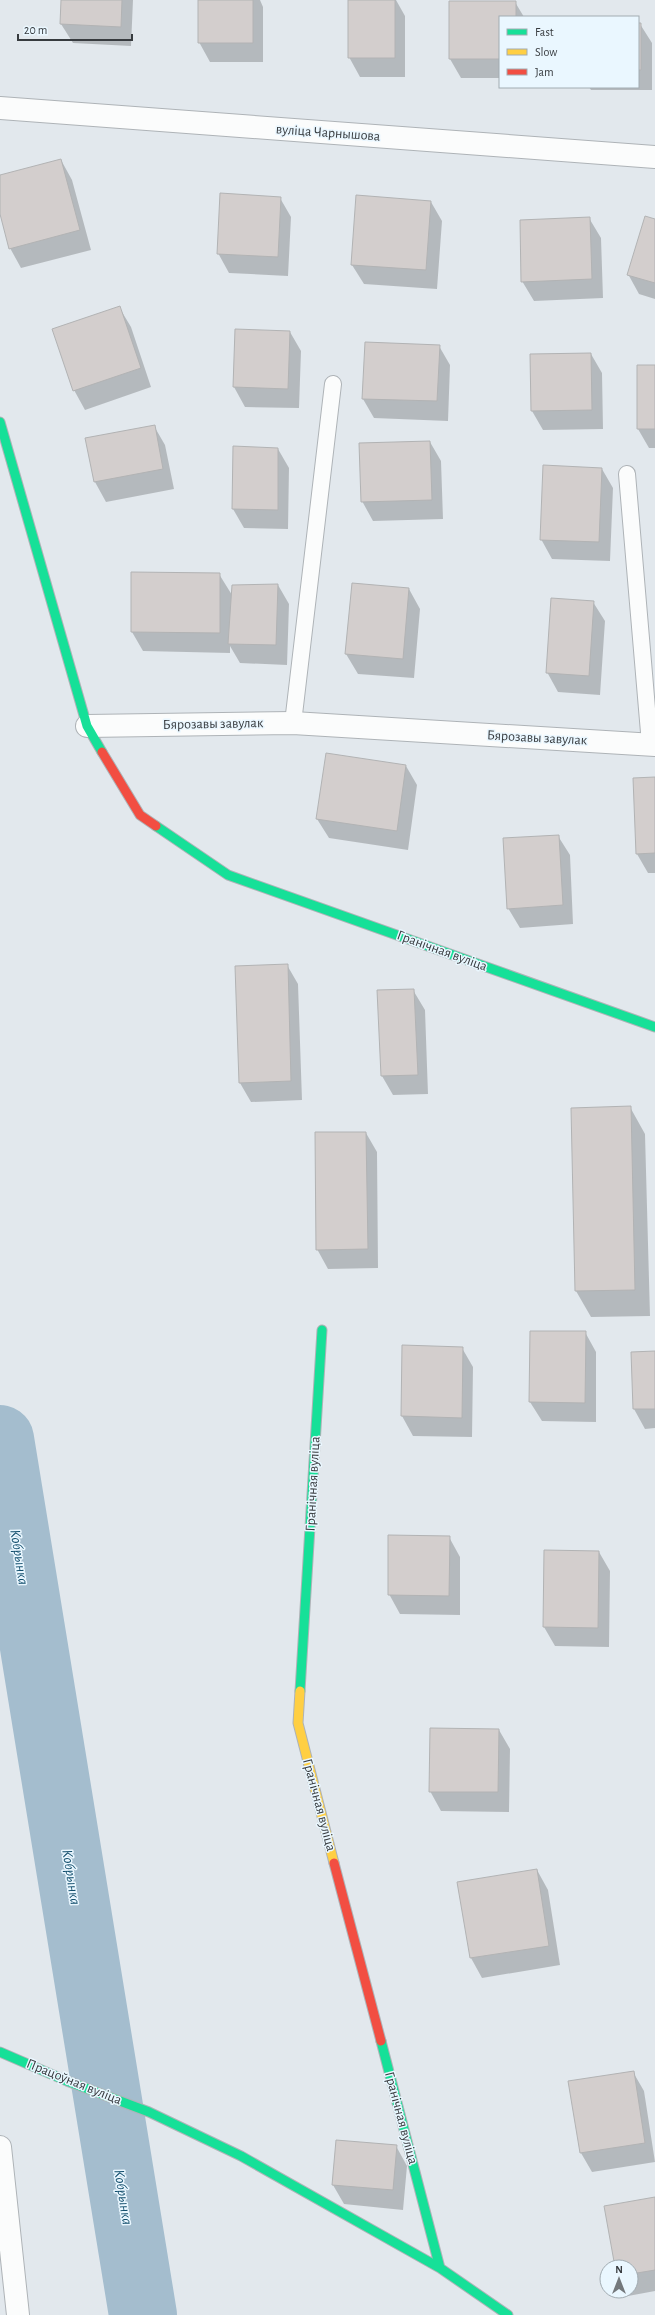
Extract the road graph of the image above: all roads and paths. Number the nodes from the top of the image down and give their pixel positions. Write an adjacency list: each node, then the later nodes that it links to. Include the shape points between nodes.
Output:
1 (0, 108): 2 (street, вуліца Чарнышова)
2 (655, 157)
3 (333, 384): 6 (lane)
4 (0, 422): 7 (street)
5 (627, 474): 8 (lane)
6 (293, 723): 7 (street, Бярозавы завулак); 8 (street, Бярозавы завулак)
7 (87, 726): 9 (street, Гранічная вуліца, via 140,815 228,875)
8 (652, 744)
9 (655, 1028)
10 (322, 1330): 13 (street, Гранічная вуліца, via 298,1723)
11 (0, 2052): 13 (street, Працоўная вуліца, via 149,2112 241,2156)
12 (0, 2147): 14 (street)
13 (440, 2268): 15 (street)
14 (18, 2315)
15 (508, 2315)

